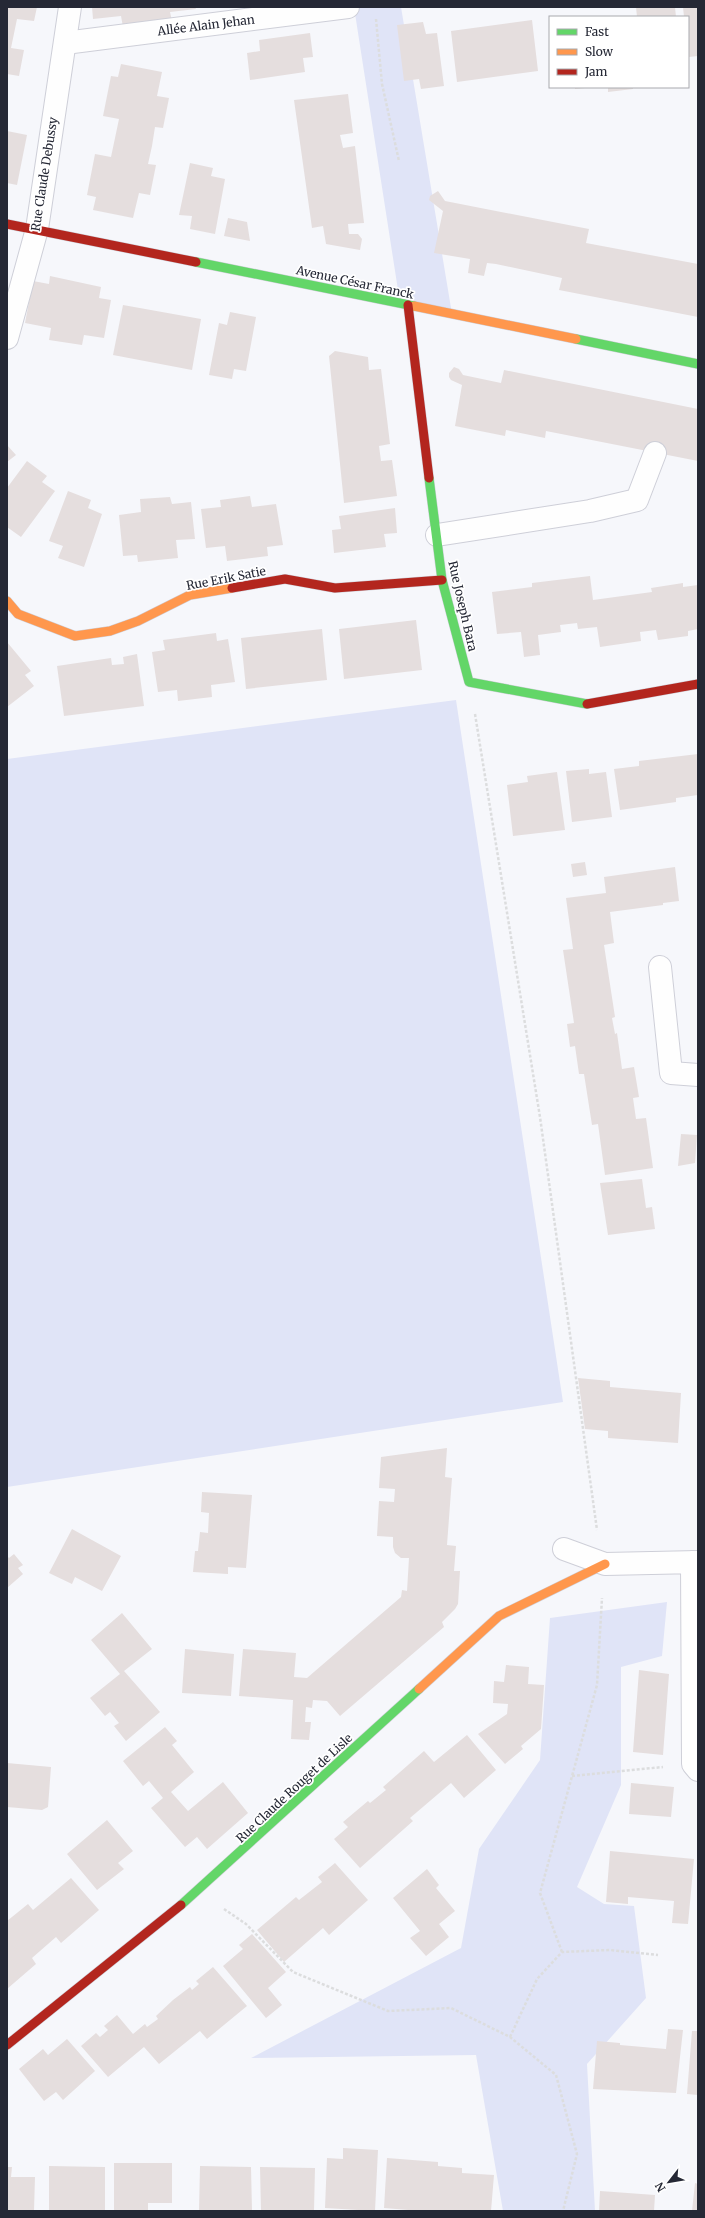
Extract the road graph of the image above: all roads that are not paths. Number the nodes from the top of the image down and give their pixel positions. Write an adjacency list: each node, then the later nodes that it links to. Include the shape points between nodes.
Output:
1 (70, 7): 3 (street, Rue Claude Debussy)
2 (348, 7): 3 (street, Allée Alain Jehan)
3 (65, 42): 5 (street, Rue Claude Debussy)
4 (7, 224): 5 (street, Avenue César Franck)
5 (36, 229): 6 (street, Avenue César Franck); 7 (street, Rue Claude Debussy)
6 (408, 305): 8 (street, Avenue César Franck); 10 (street, Rue Joseph Bara)
7 (7, 338)
8 (698, 364)
9 (655, 453): 10 (street, via 637,500 590,511)
10 (436, 535): 11 (street, Rue Joseph Bara)
11 (442, 580): 12 (street, Rue Erik Satie, via 335,588 285,579 190,595 138,621 110,631 76,636 18,614); 13 (street, Rue Joseph Bara, via 470,682 590,704)
12 (7, 601)
13 (698, 684)
14 (660, 967): 15 (street, via 671,1072)
15 (698, 1075)
16 (564, 1549): 18 (street)
17 (695, 1562): 18 (street); 19 (street)
18 (604, 1564): 20 (street, Rue Claude Rouget de Lisle, via 499,1616 199,1891)
19 (696, 1767)
20 (7, 2045)

